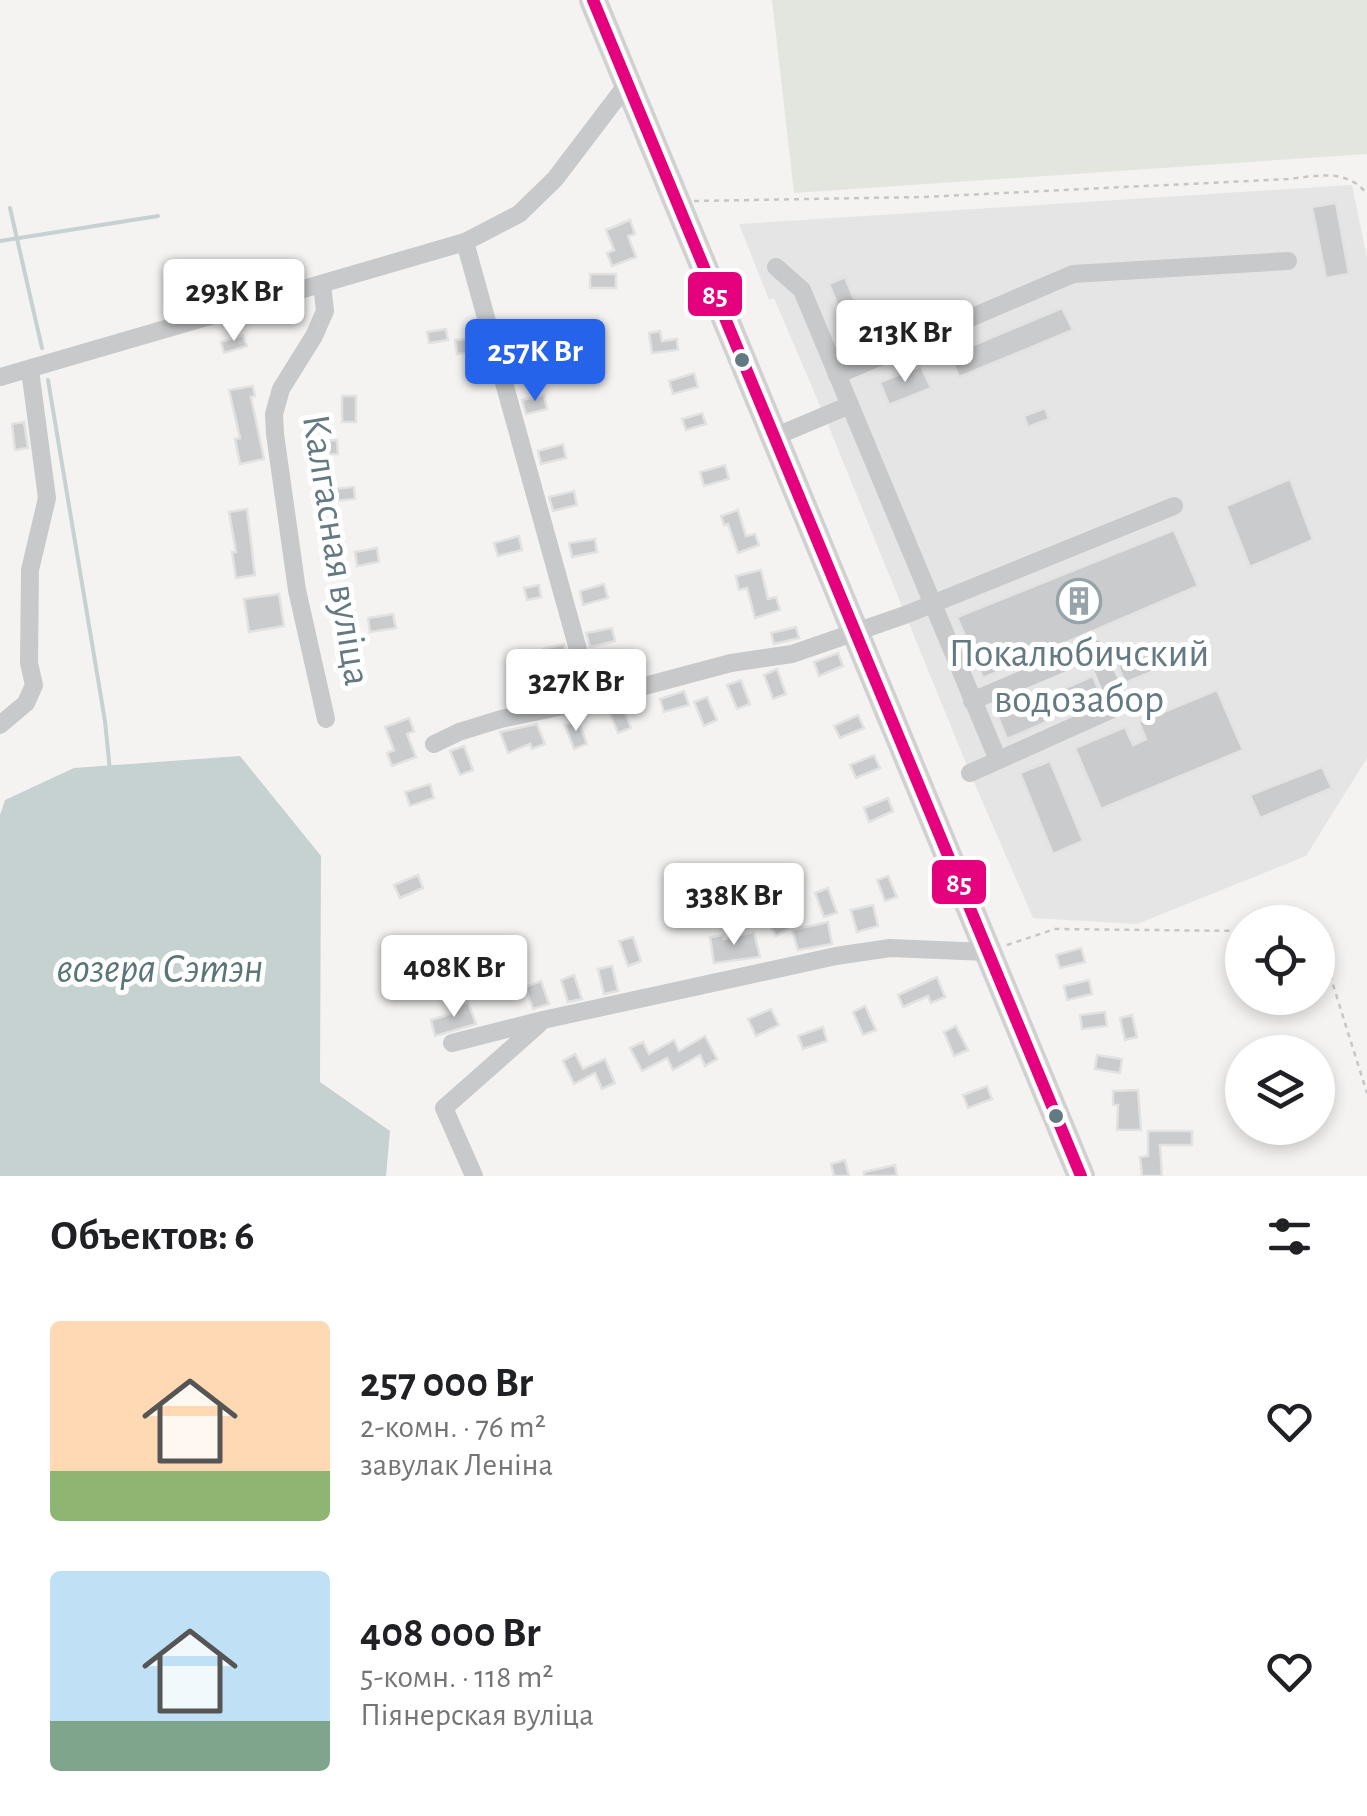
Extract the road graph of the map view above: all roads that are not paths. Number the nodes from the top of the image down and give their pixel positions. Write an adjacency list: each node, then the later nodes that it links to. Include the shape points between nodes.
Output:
1 (593, 0): 2 (main road)
2 (628, 83): 3 (street, via 556,178 519,214); 11 (main road)
3 (465, 242): 6 (street); 15 (street)
4 (1288, 261): 8 (street, via 1074,274)
5 (776, 267): 8 (street, via 802,290)
6 (322, 284): 7 (street); 17 (street, Калгасная вуліца, via 325,311 281,389 274,434)
7 (30, 370): 9 (street); 18 (street, via 47,498 30,570 28,664 34,685 26,704)
8 (837, 375): 10 (street)
9 (0, 377)
10 (850, 406): 11 (street); 13 (street)
11 (774, 437): 14 (main road)
12 (1174, 506): 13 (street)
13 (932, 604): 14 (street); 16 (street)
14 (857, 632): 15 (street, via 792,654); 22 (main road)
15 (592, 700): 19 (street, via 501,719)
16 (972, 700): 20 (street); 20 (street, via 1095,650 1119,706)
17 (326, 719)
18 (0, 725)
19 (434, 744)
20 (998, 760): 21 (street)
21 (970, 773)
22 (987, 952): 23 (street, via 890,948 836,956); 26 (main road)
23 (543, 1020): 24 (street); 25 (street, via 444,1108)
24 (452, 1043)
25 (474, 1176)
26 (1080, 1176)

